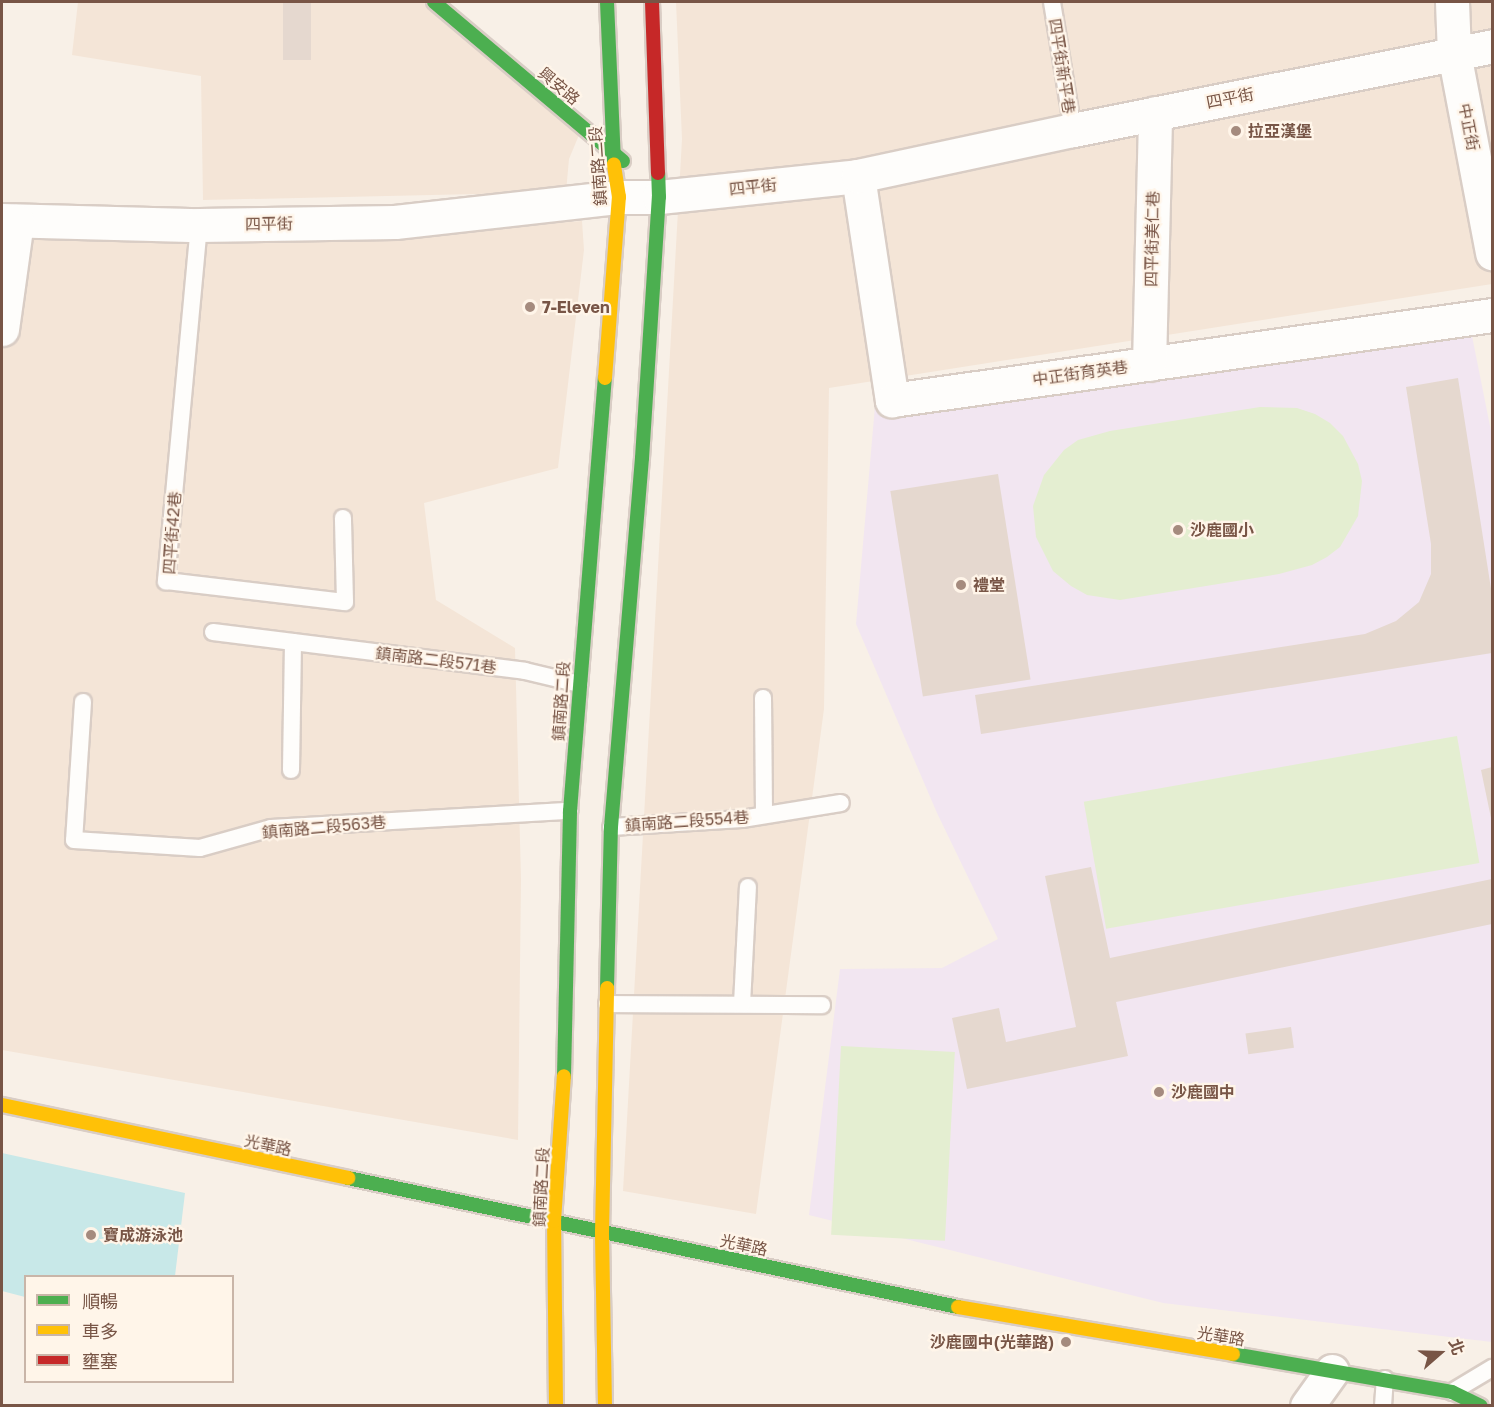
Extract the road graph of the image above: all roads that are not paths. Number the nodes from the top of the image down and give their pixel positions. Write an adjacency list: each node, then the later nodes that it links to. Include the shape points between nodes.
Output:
1 (434, 2): 10 (street, 興安路)
2 (607, 2): 10 (street, 鎮南路二段)
3 (652, 2): 12 (street, 鎮南路二段)
4 (1052, 2): 9 (lane, 四平街新平巷)
5 (1452, 2): 7 (street, 中正街)
6 (1492, 46): 7 (street, 四平街)
7 (1454, 53): 8 (street, 四平街); 15 (street, 中正街)
8 (1155, 113): 9 (street, 四平街); 18 (street, 四平街美仁巷)
9 (1073, 130): 11 (street, 四平街)
10 (612, 149): 12 (street, 鎮南路二段); 12 (street, 興安路)
11 (858, 176): 12 (street, 四平街); 18 (street, 中正街育英巷, via 892,400)
12 (639, 187): 14 (street, 四平街, via 395,222); 22 (street, 鎮南路二段); 29 (street, 鎮南路二段, via 642,458)
13 (9, 220): 14 (street, 四平街); 17 (street)
14 (199, 225): 19 (lane, 四平街42巷, via 166,581 345,602)
15 (1492, 253)
16 (1492, 315): 18 (street, 中正街育英巷)
17 (2, 329)
18 (1149, 364)
19 (343, 518)
20 (213, 632): 21 (lane, 鎮南路二段571巷)
21 (293, 642): 22 (lane, 鎮南路二段571巷, via 525,671); 25 (lane)
22 (579, 684): 27 (street, 鎮南路二段)
23 (764, 698): 28 (lane, 鎮南路二段554巷)
24 (83, 702): 27 (lane, 鎮南路二段563巷, via 74,840 200,848 271,828)
25 (291, 770)
26 (841, 802): 28 (lane, 鎮南路二段554巷)
27 (570, 811): 35 (street, 鎮南路二段, via 566,1038)
28 (764, 815): 29 (lane, 鎮南路二段554巷)
29 (611, 827): 31 (street, 鎮南路二段)
30 (748, 887): 32 (lane)
31 (607, 1004): 32 (lane); 36 (street, 鎮南路二段)
32 (742, 1004): 33 (lane)
33 (822, 1005)
34 (2, 1106): 35 (street, 光華路)
35 (554, 1221): 36 (street, 光華路); 41 (street, 鎮南路二段)
36 (602, 1232): 38 (street, 光華路, via 990,1314); 42 (street, 鎮南路二段)
37 (1492, 1368): 40 (lane)
38 (1332, 1371): 39 (street, 光華路); 43 (street)
39 (1385, 1379): 40 (street, 光華路); 44 (lane)
40 (1452, 1392): 45 (street, 光華路)
41 (556, 1406)
42 (605, 1406)
43 (1308, 1406)
44 (1383, 1406)
45 (1481, 1406)

